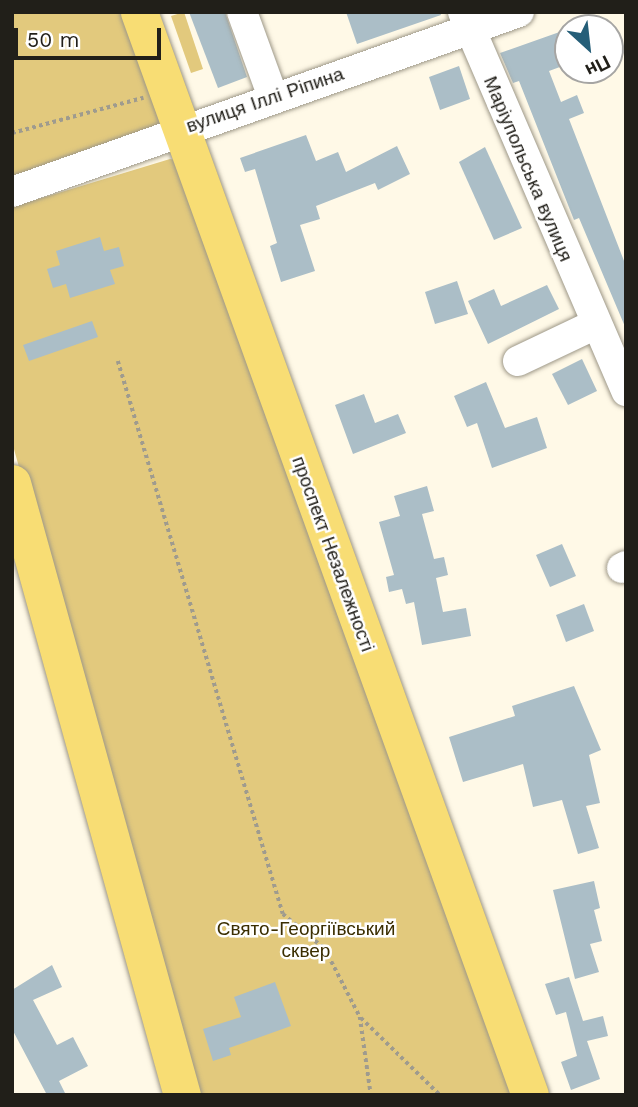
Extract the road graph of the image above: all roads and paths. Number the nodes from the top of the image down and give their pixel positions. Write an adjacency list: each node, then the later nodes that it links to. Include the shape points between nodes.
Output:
1 (139, 12): 7 (main road, проспект Незалежності)
2 (242, 12): 6 (street)
3 (519, 12): 4 (street, вулиця Іллі Ріпина)
4 (466, 21): 6 (street, вулиця Іллі Ріпина); 10 (street, Маріупольська вулиця)
5 (152, 96): 8 (path)
6 (273, 97): 7 (street, вулиця Іллі Ріпина)
7 (180, 130): 9 (street, вулиця Іллі Ріпина); 19 (main road, проспект Незалежності)
8 (12, 133)
9 (12, 192)
10 (596, 324): 12 (street); 13 (street, Маріупольська вулиця)
11 (118, 361): 15 (path, via 284,914 325,949)
12 (518, 361)
13 (626, 391)
14 (12, 483): 16 (main road)
15 (360, 1017): 17 (path); 18 (path)
16 (182, 1095)
17 (371, 1095)
18 (440, 1095)
19 (530, 1095)

